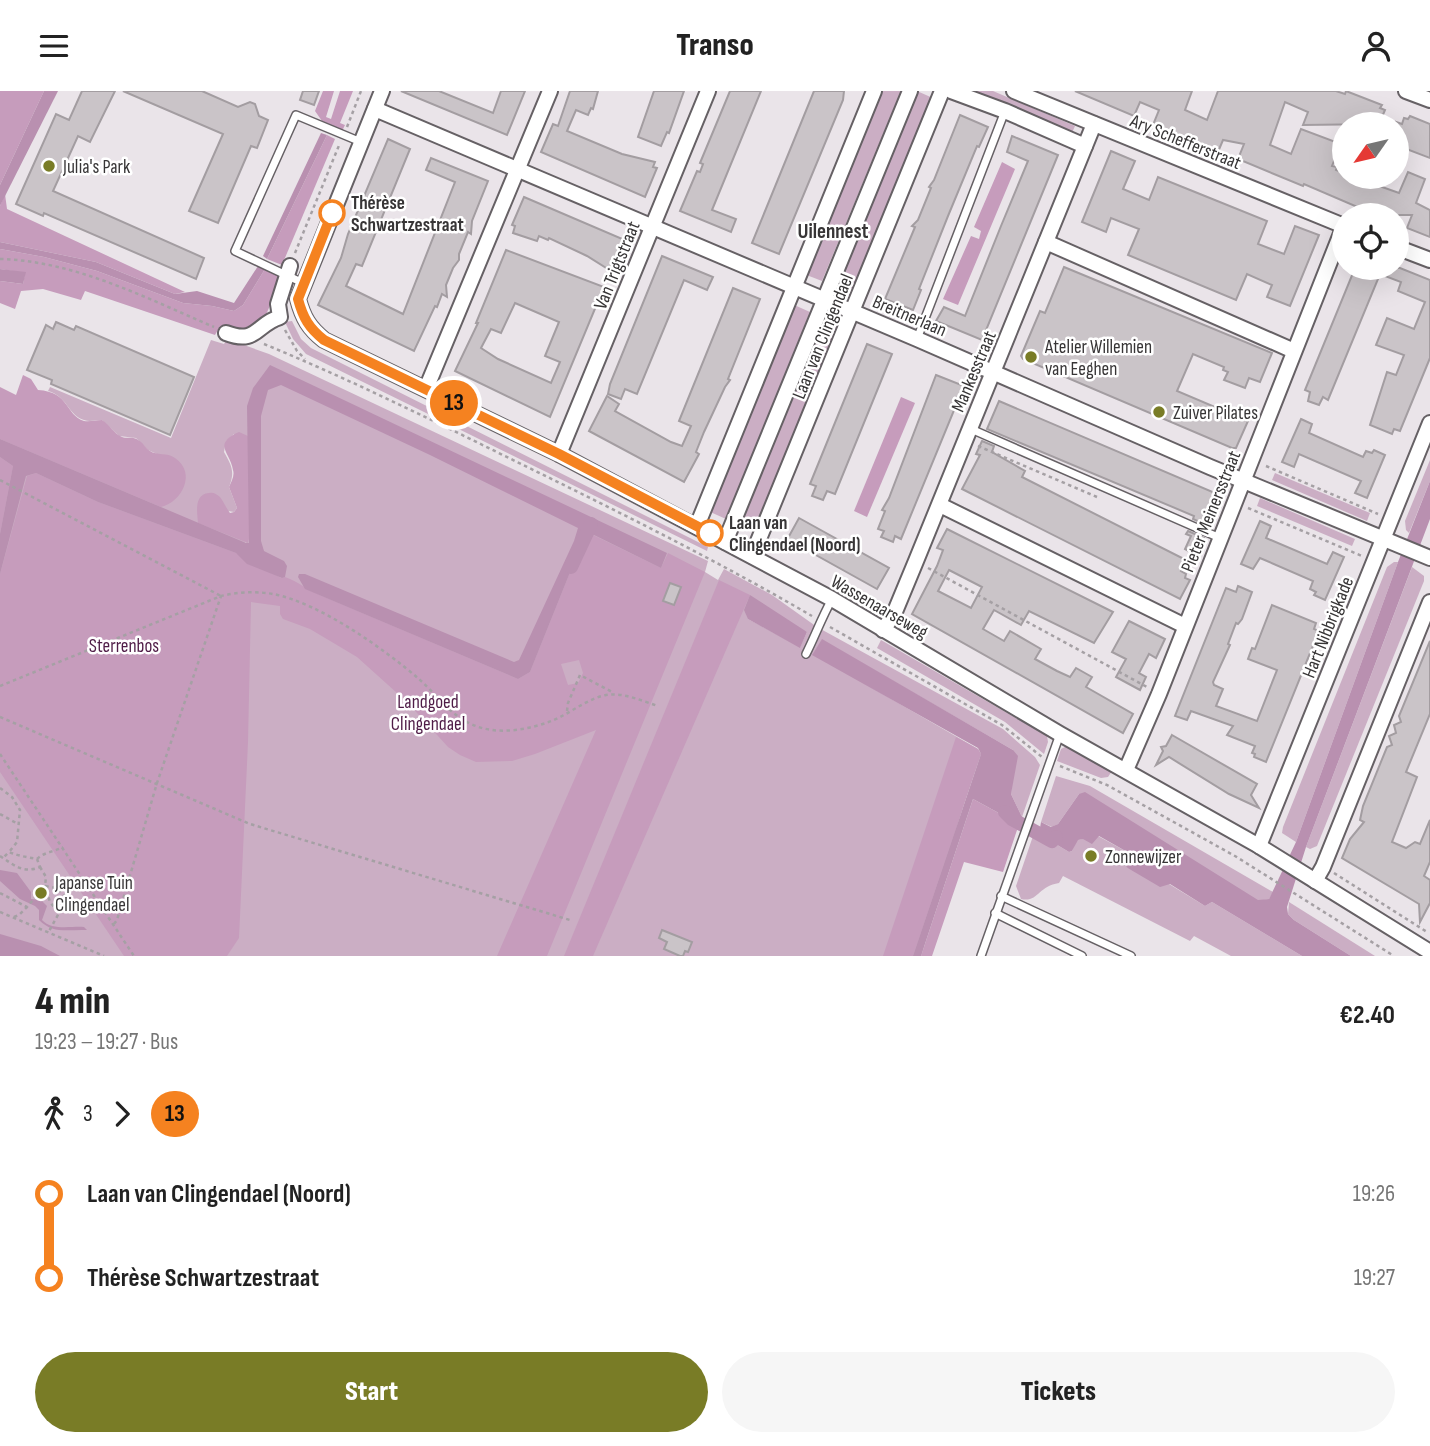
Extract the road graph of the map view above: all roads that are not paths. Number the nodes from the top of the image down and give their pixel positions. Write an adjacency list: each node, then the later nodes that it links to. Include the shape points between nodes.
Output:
1 (382, 91): 11 (street)
2 (550, 91): 16 (street)
3 (708, 91): 18 (street, Van Trigtstraat)
4 (874, 91): 25 (street)
5 (910, 91): 26 (street, Laan van Clingendael)
6 (942, 91): 27 (street, Laan van Clingendael)
7 (951, 91): 12 (street)
8 (1014, 91): 13 (street, Ary Schefferstraat)
9 (1406, 91): 10 (street)
10 (1430, 100)
11 (375, 109): 14 (street); 16 (street, Breitnerlaan)
12 (1005, 111): 15 (street); 31 (lane)
13 (1094, 124): 15 (street, Mankesstraat); 17 (street, Ary Schefferstraat)
14 (361, 142): 23 (lane, via 296,115 235,251); 24 (street)
15 (1086, 146): 19 (street, Mankesstraat)
16 (517, 169): 18 (street, Breitnerlaan); 34 (street)
17 (1332, 221)
18 (652, 226): 25 (street, Breitnerlaan); 37 (street, Van Trigtstraat)
19 (1046, 242): 32 (street); 33 (street, Mankesstraat)
20 (1409, 252): 22 (street)
21 (1332, 256): 32 (street, Pieter Meinersstraat)
22 (1430, 260)
23 (288, 270): 24 (lane); 29 (street, via 278,305)
24 (303, 283): 28 (street, via 298,299)
25 (794, 286): 26 (street, Breitnerlaan); 40 (street)
26 (824, 299): 27 (street, Breitnerlaan); 43 (street, Laan van Clingendael)
27 (853, 311): 31 (street, Breitnerlaan); 44 (street, Laan van Clingendael)
28 (302, 314): 29 (street); 34 (street, Wassenaarseweg, via 310,329 324,340)
29 (280, 317): 30 (street, via 248,337)
30 (226, 333)
31 (917, 339): 33 (street, Breitnerlaan)
32 (1294, 351): 38 (street, Pieter Meinersstraat)
33 (994, 372): 36 (street, Mankesstraat); 38 (street, Breitnerlaan)
34 (426, 389): 37 (street, Wassenaarseweg)
35 (1430, 423): 42 (street, Hart Nibbrigkade)
36 (968, 434): 39 (street, Mankesstraat); 41 (lane)
37 (559, 454): 40 (street, Wassenaarseweg)
38 (1244, 480): 41 (street, Pieter Meinersstraat); 42 (street, Breitnerlaan)
39 (940, 505): 48 (street); 49 (street, Mankesstraat)
40 (697, 526): 43 (street, Wassenaarseweg)
41 (1220, 538): 48 (street, Pieter Meinersstraat)
42 (1383, 539): 45 (street, Breitnerlaan); 53 (street, Hart Nibbrigkade)
43 (725, 542): 44 (street, Wassenaarseweg)
44 (752, 556): 46 (street, Wassenaarseweg)
45 (1430, 558)
46 (832, 599): 49 (street, Wassenaarseweg); 50 (lane)
47 (1430, 602): 54 (street, via 1323,867)
48 (1185, 625): 52 (street, Pieter Meinersstraat)
49 (883, 630): 51 (street, Wassenaarseweg)
50 (806, 654)
51 (1060, 734): 52 (street, Wassenaarseweg); 55 (lane)
52 (1126, 770): 53 (street, Wassenaarseweg)
53 (1259, 846): 54 (street, Wassenaarseweg)
54 (1310, 877): 57 (street, Wassenaarseweg)
55 (1001, 896): 56 (lane); 60 (lane)
56 (995, 913): 58 (lane); 59 (lane)
57 (1430, 952)
58 (981, 956)
59 (1082, 956)
60 (1131, 956)

